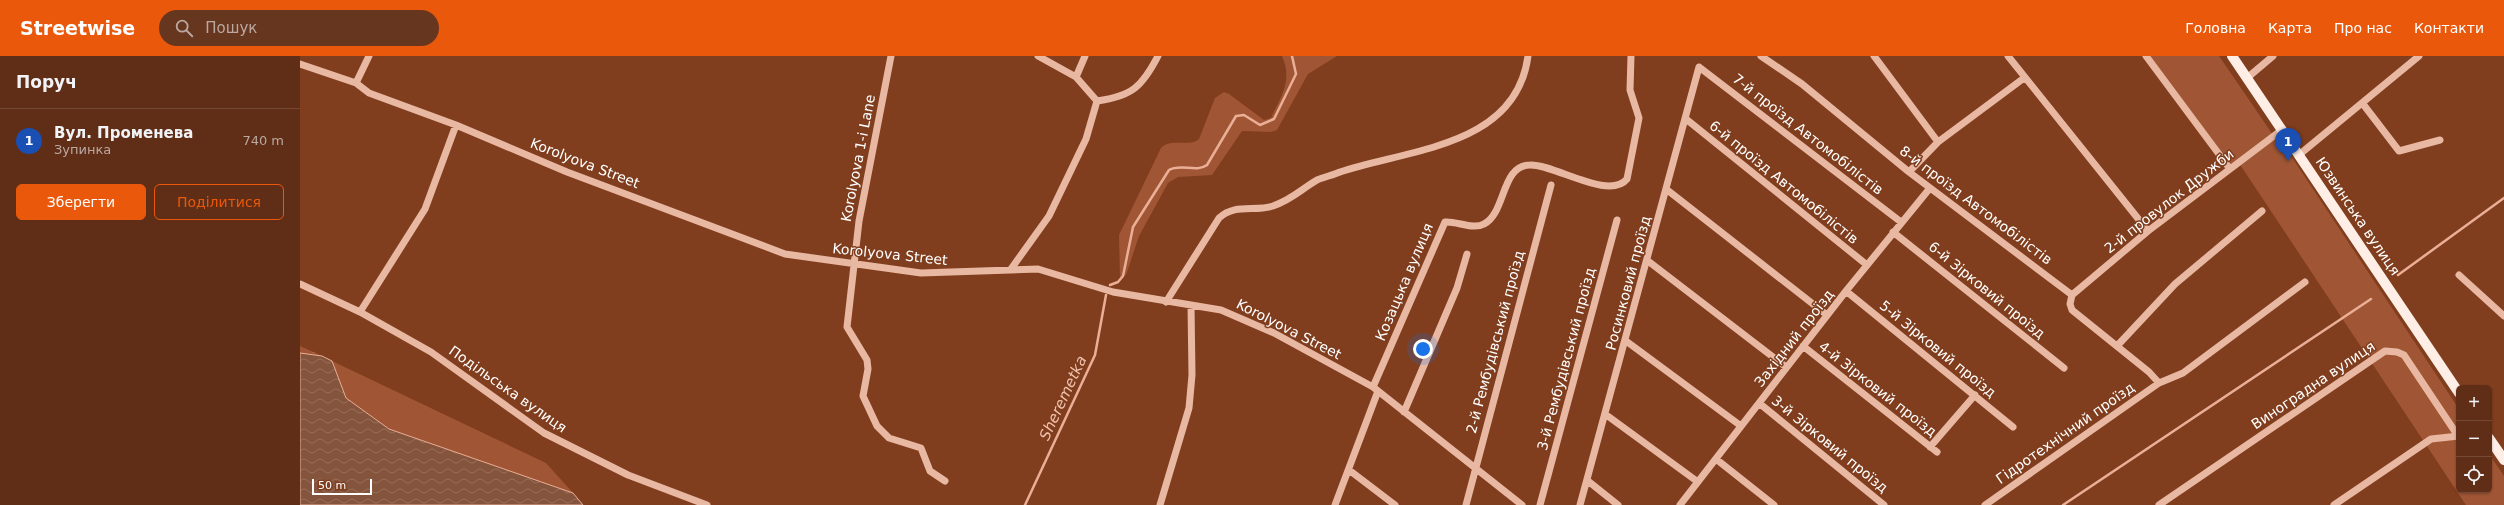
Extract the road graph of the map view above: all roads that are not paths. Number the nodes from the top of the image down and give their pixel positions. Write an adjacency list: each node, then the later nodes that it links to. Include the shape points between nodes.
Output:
1 (369, 56): 20 (street)
2 (891, 56): 41 (street, Korolyova 1-i Lane, via 862,206)
3 (1038, 56): 17 (street)
4 (1085, 56): 17 (street)
5 (1158, 56): 21 (street, via 1134,90 1119,98)
6 (1528, 56): 49 (street, via 1524,74 1513,97 1498,115 1476,131 1318,180 1290,200 1266,208 1227,211 1219,218)
7 (1631, 56): 61 (street, Козацька вулиця, via 1630,90 1639,118 1627,180 1620,186 1606,187 1539,166 1523,165 1516,170 1492,217 1484,224 1474,226 1445,222)
8 (1761, 56): 30 (street, 8-й проїзд Автомобілістів, via 1802,84)
9 (1874, 56): 27 (street)
10 (2008, 56): 18 (street)
11 (2146, 56): 29 (street)
12 (2232, 56): 19 (main road, Юзвинська вулиця)
13 (2273, 56): 19 (street)
14 (2419, 56): 22 (street)
15 (300, 64): 20 (street, Korolyova Street)
16 (1699, 67): 23 (street, Росинковий проїзд); 36 (street, 7-й проїзд Автомобілістів)
17 (1076, 77): 21 (street)
18 (2024, 78): 27 (street); 37 (street)
19 (2247, 78): 25 (main road, Юзвинська вулиця)
20 (356, 83): 24 (street, Korolyova Street, via 369,93)
21 (1097, 101): 43 (street, via 1086,139 1049,216)
22 (2363, 104): 26 (street, via 2399,151); 28 (street)
23 (1686, 120): 33 (street, Росинковий проїзд); 42 (street, 6-й проїзд Автомобілістів)
24 (456, 125): 41 (street, Korolyova Street, via 567,172 769,249 795,256); 51 (street, via 425,209)
25 (2283, 129): 28 (main road, Юзвинська вулиця); 29 (street, 2-й провулок Дружби)
26 (2440, 140)
27 (1938, 142): 30 (street)
28 (2300, 154): 60 (main road, Юзвинська вулиця)
29 (2230, 169): 37 (street, 2-й провулок Дружби)
30 (1909, 172): 32 (street, 8-й проїзд Автомобілістів)
31 (1551, 185): 75 (street, 2-й Рембудівський проїзд)
32 (1930, 188): 36 (street, Західний проїзд); 48 (street, 8-й проїзд Автомобілістів)
33 (1666, 189): 40 (street, Росинковий проїзд); 52 (street)
34 (2262, 211): 56 (street, via 2175,284)
35 (1617, 220): 86 (street, 3-й Рембудівський проїзд)
36 (1901, 222): 38 (street, Західний проїзд)
37 (2148, 231): 48 (street, 2-й провулок Дружби)
38 (1893, 232): 42 (street, Західний проїзд); 58 (street, 6-й Зірковий проїзд)
39 (1467, 254): 64 (street, via 1457,288)
40 (1648, 261): 54 (street, Росинковий проїзд); 57 (street)
41 (854, 265): 43 (street, Korolyova Street, via 927,273); 77 (street, Korolyova 1-i Lane, via 847,328 868,364 863,390 866,406 886,436 921,448 930,471)
42 (1867, 265): 47 (street, Західний проїзд)
43 (1012, 270): 49 (street, Korolyova Street, via 1051,271 1113,292)
44 (2460, 274): 53 (street)
45 (2305, 282): 59 (street, Гідротехнічний проїзд, via 2183,373)
46 (300, 284): 51 (street, Подільська вулиця)
47 (1846, 291): 52 (street, Західний проїзд); 62 (street, 5-й Зірковий проїзд)
48 (2072, 295): 56 (street, via 2072,310)
49 (1166, 302): 50 (street, Korolyova Street)
50 (1191, 305): 61 (street, Korolyova Street, via 1212,307 1249,321); 81 (street, via 1192,375 1189,408)
51 (360, 312): 80 (street, Подільська вулиця, via 431,352 544,434 628,474)
52 (1827, 315): 55 (street, Західний проїзд)
53 (2504, 316)
54 (1626, 341): 65 (street, Росинковий проїзд); 66 (street)
55 (1803, 346): 57 (street, Західний проїзд); 71 (street, 4-й Зірковий проїзд)
56 (2117, 346): 59 (street, via 2150,372)
57 (1786, 367): 63 (street, Західний проїзд)
58 (2064, 368)
59 (2159, 383): 92 (street, Гідротехнічний проїзд)
60 (2456, 389)
61 (1375, 390): 64 (street, Korolyova Street); 76 (street, Козацька вулиця)
62 (1975, 395): 67 (street, 5-й Зірковий проїзд); 71 (street)
63 (1759, 403): 66 (street, Західний проїзд); 91 (street, 3-й Зірковий проїзд)
64 (1404, 412): 75 (street, Korolyova Street)
65 (1605, 414): 78 (street, Росинковий проїзд); 79 (street)
66 (1741, 426): 73 (street, Західний проїзд)
67 (2013, 427)
68 (2456, 432): 93 (street, Виноградна вулиця, via 2404,355 2385,351)
69 (2456, 436): 94 (street, via 2431,439)
70 (2492, 442): 74 (main road)
71 (1930, 446): 72 (street, 4-й Зірковий проїзд)
72 (1937, 452)
73 (1716, 459): 79 (street, Західний проїзд); 90 (street)
74 (2504, 460)
75 (1474, 468): 84 (street, 2-й Рембудівський проїзд); 85 (street, Korolyova Street)
76 (1349, 470): 82 (street, Козацька вулиця); 83 (street)
77 (945, 481)
78 (1588, 481): 87 (street, Росинковий проїзд); 88 (street)
79 (1698, 482): 89 (street, Західний проїзд)
80 (707, 505)
81 (1160, 505)
82 (1335, 505)
83 (1395, 505)
84 (1466, 505)
85 (1522, 505)
86 (1540, 505)
87 (1580, 505)
88 (1618, 505)
89 (1680, 505)
90 (1774, 505)
91 (1884, 505)
92 (1985, 505)
93 (2159, 505)
94 (2334, 505)

